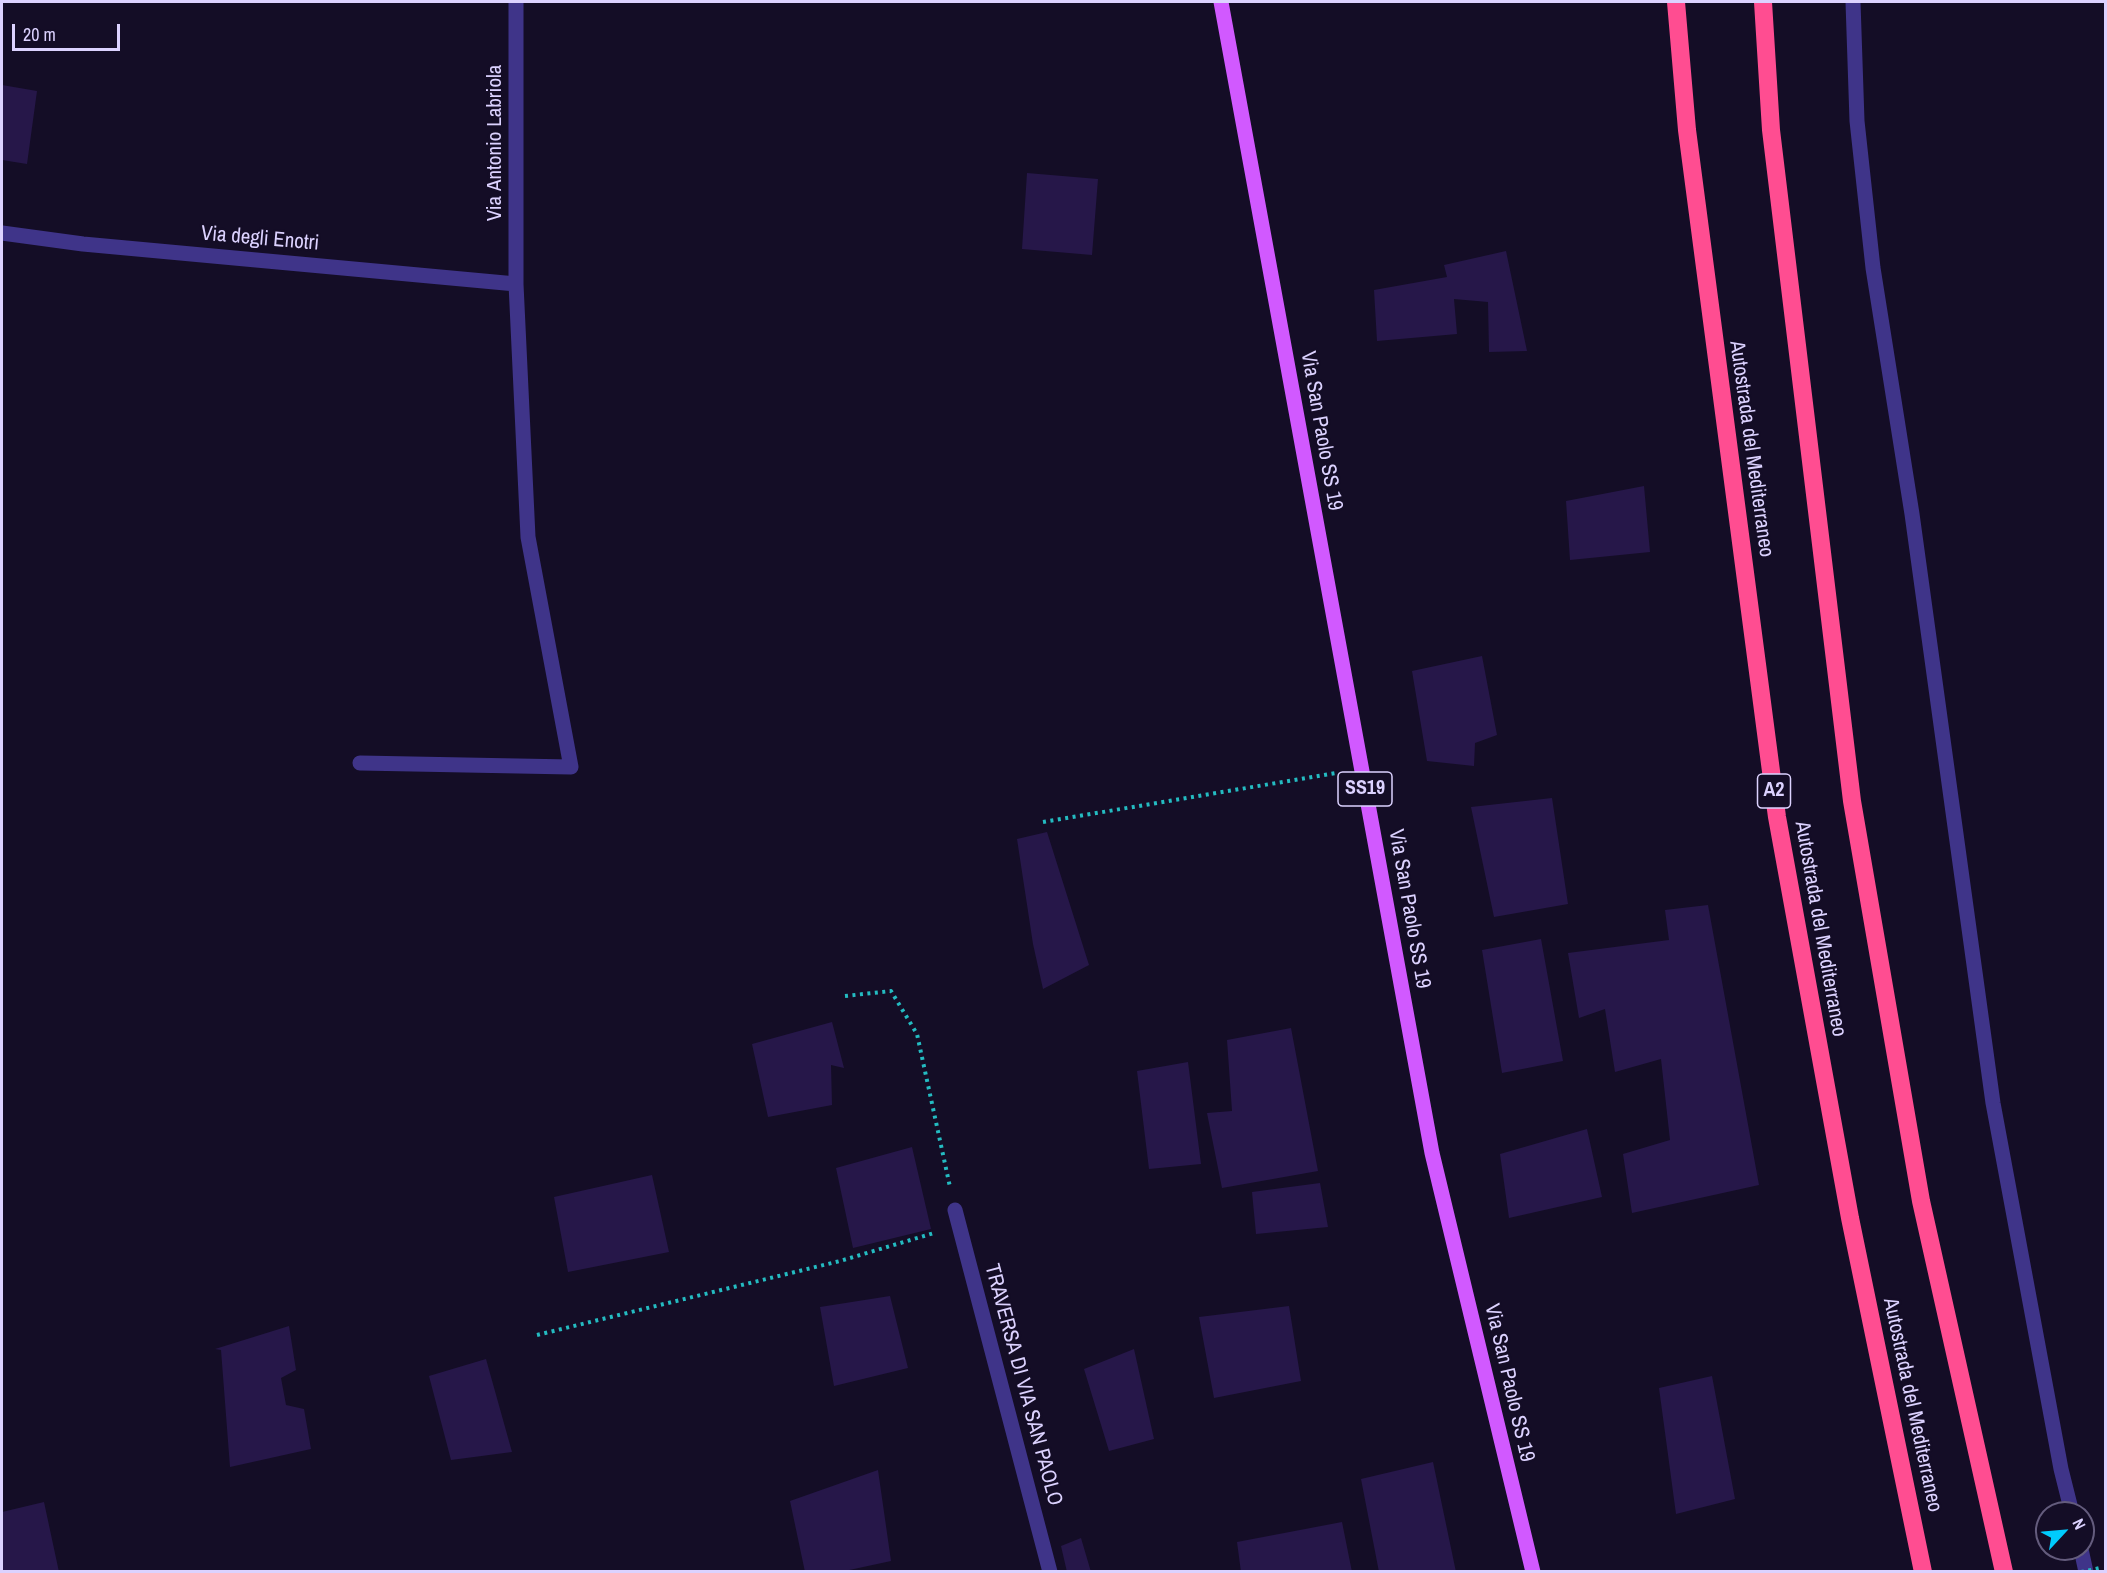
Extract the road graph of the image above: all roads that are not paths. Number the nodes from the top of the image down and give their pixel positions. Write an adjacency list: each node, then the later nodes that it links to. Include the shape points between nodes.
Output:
1 (516, 2): 7 (street, Via Antonio Labriola)
2 (1221, 2): 12 (main road, Via San Paolo SS 19 / SS19, via 1432,1153)
3 (1676, 2): 13 (highway, Autostrada del Mediterraneo / A2, via 1687,130 1777,817 1850,1218)
4 (1763, 2): 14 (highway, via 1771,130 1852,801 1921,1201)
5 (1853, 2): 10 (street, via 1857,121 1873,268 1912,514 1993,1103)
6 (2, 233): 7 (street, Via degli Enotri)
7 (516, 284): 8 (street, Via Antonio Labriola, via 528,537 571,767)
8 (360, 763)
9 (954, 1210): 11 (street, TRAVERSA DI VIA SAN PAOLO)
10 (2069, 1501)
11 (1050, 1572)
12 (1533, 1572)
13 (1923, 1572)
14 (2004, 1572)

